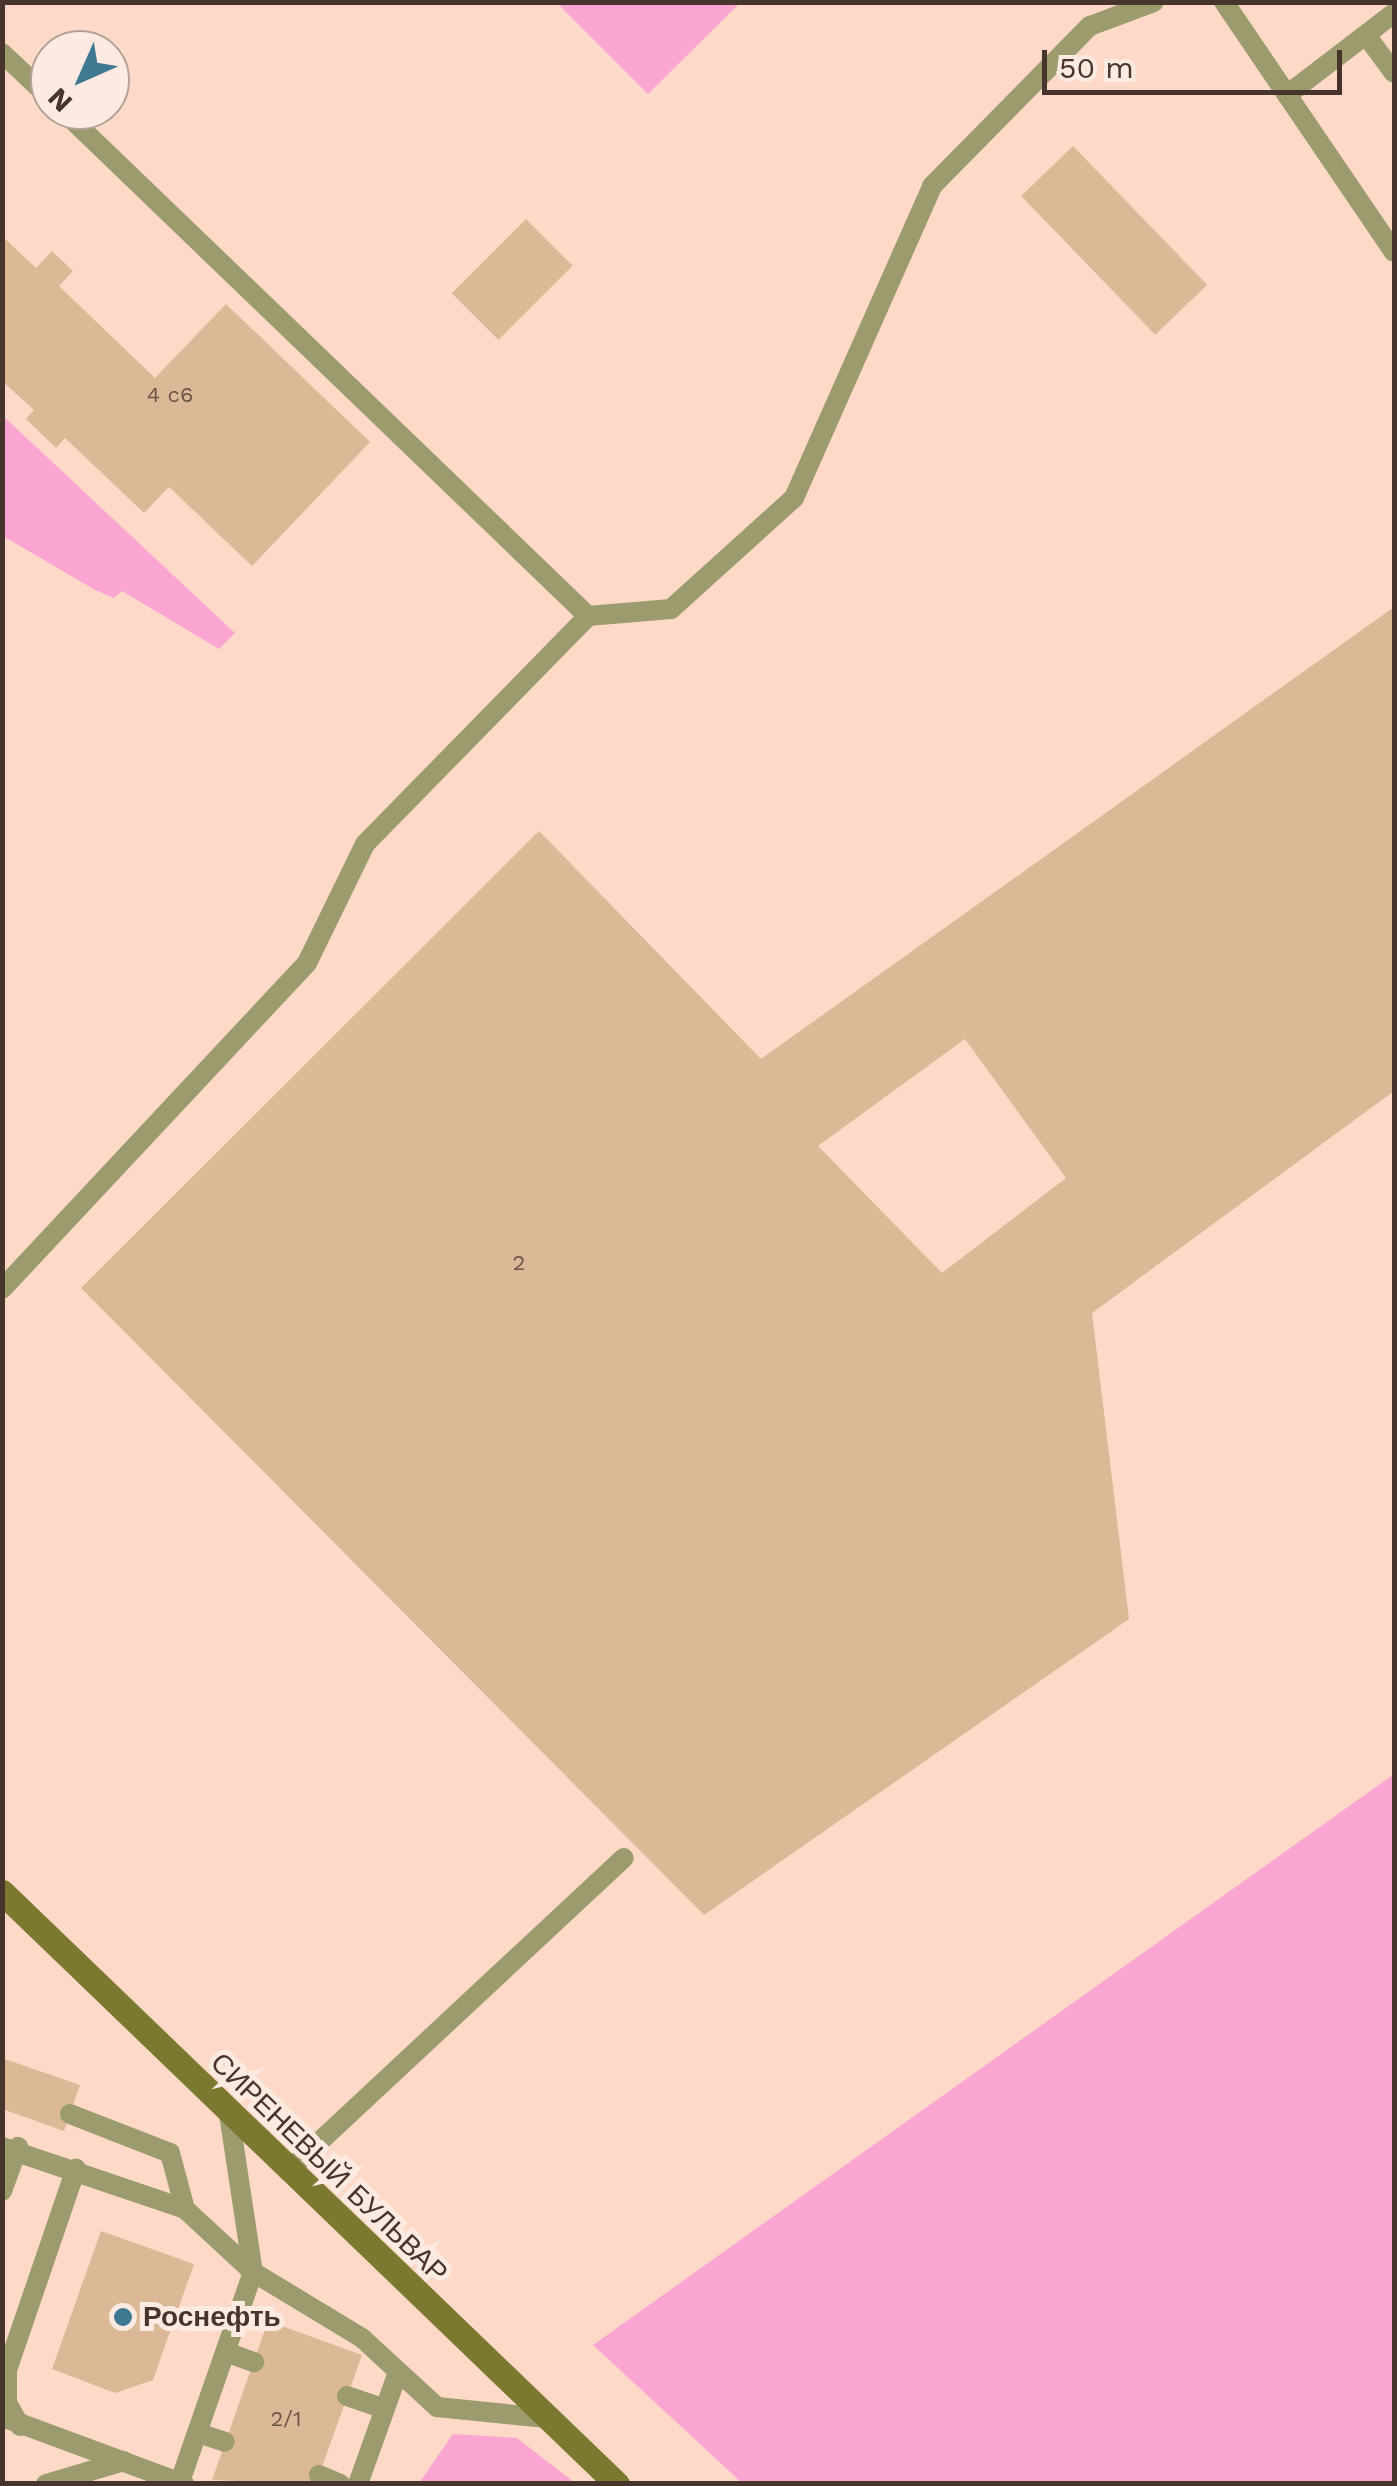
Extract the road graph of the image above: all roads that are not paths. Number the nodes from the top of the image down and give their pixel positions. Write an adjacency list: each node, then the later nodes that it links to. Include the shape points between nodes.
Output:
1 (1154, 2): 11 (lane, via 1090,26 932,186 794,498 670,609)
2 (1224, 2): 8 (lane)
3 (1394, 13): 4 (lane)
4 (1366, 35): 6 (lane); 8 (lane)
5 (2, 53): 7 (lane)
6 (1394, 73)
7 (30, 79)
8 (1288, 95): 10 (lane)
9 (83, 130): 11 (lane)
10 (1394, 252)
11 (588, 616): 12 (lane, via 365,844 307,963)
12 (2, 1289)
13 (624, 1858): 20 (lane)
14 (2, 1892): 16 (main road, СИРЕНЕВЫЙ БУЛЬВАР)
15 (70, 2114): 22 (lane, via 170,2153)
16 (229, 2114): 20 (main road, СИРЕНЕВЫЙ БУЛЬВАР); 23 (lane)
17 (2, 2128): 18 (lane)
18 (8, 2151): 19 (lane); 21 (lane)
19 (76, 2169): 22 (lane); 30 (lane, via 7,2370)
20 (288, 2171): 29 (main road, СИРЕНЕВЫЙ БУЛЬВАР)
21 (2, 2191)
22 (186, 2208): 23 (lane)
23 (253, 2272): 24 (lane); 26 (lane, via 362,2338)
24 (226, 2352): 25 (lane); 31 (lane)
25 (254, 2362)
26 (398, 2372): 28 (lane); 29 (lane, via 437,2408)
27 (347, 2396): 28 (lane)
28 (385, 2409): 38 (lane)
29 (546, 2418): 39 (main road, СИРЕНЕВЫЙ БУЛЬВАР)
30 (11, 2420): 33 (lane)
31 (198, 2432): 32 (lane); 35 (lane)
32 (225, 2442)
33 (124, 2461): 35 (lane); 36 (lane)
34 (318, 2476): 37 (lane)
35 (182, 2483)
36 (46, 2484)
37 (340, 2484)
38 (358, 2484)
39 (616, 2484)

